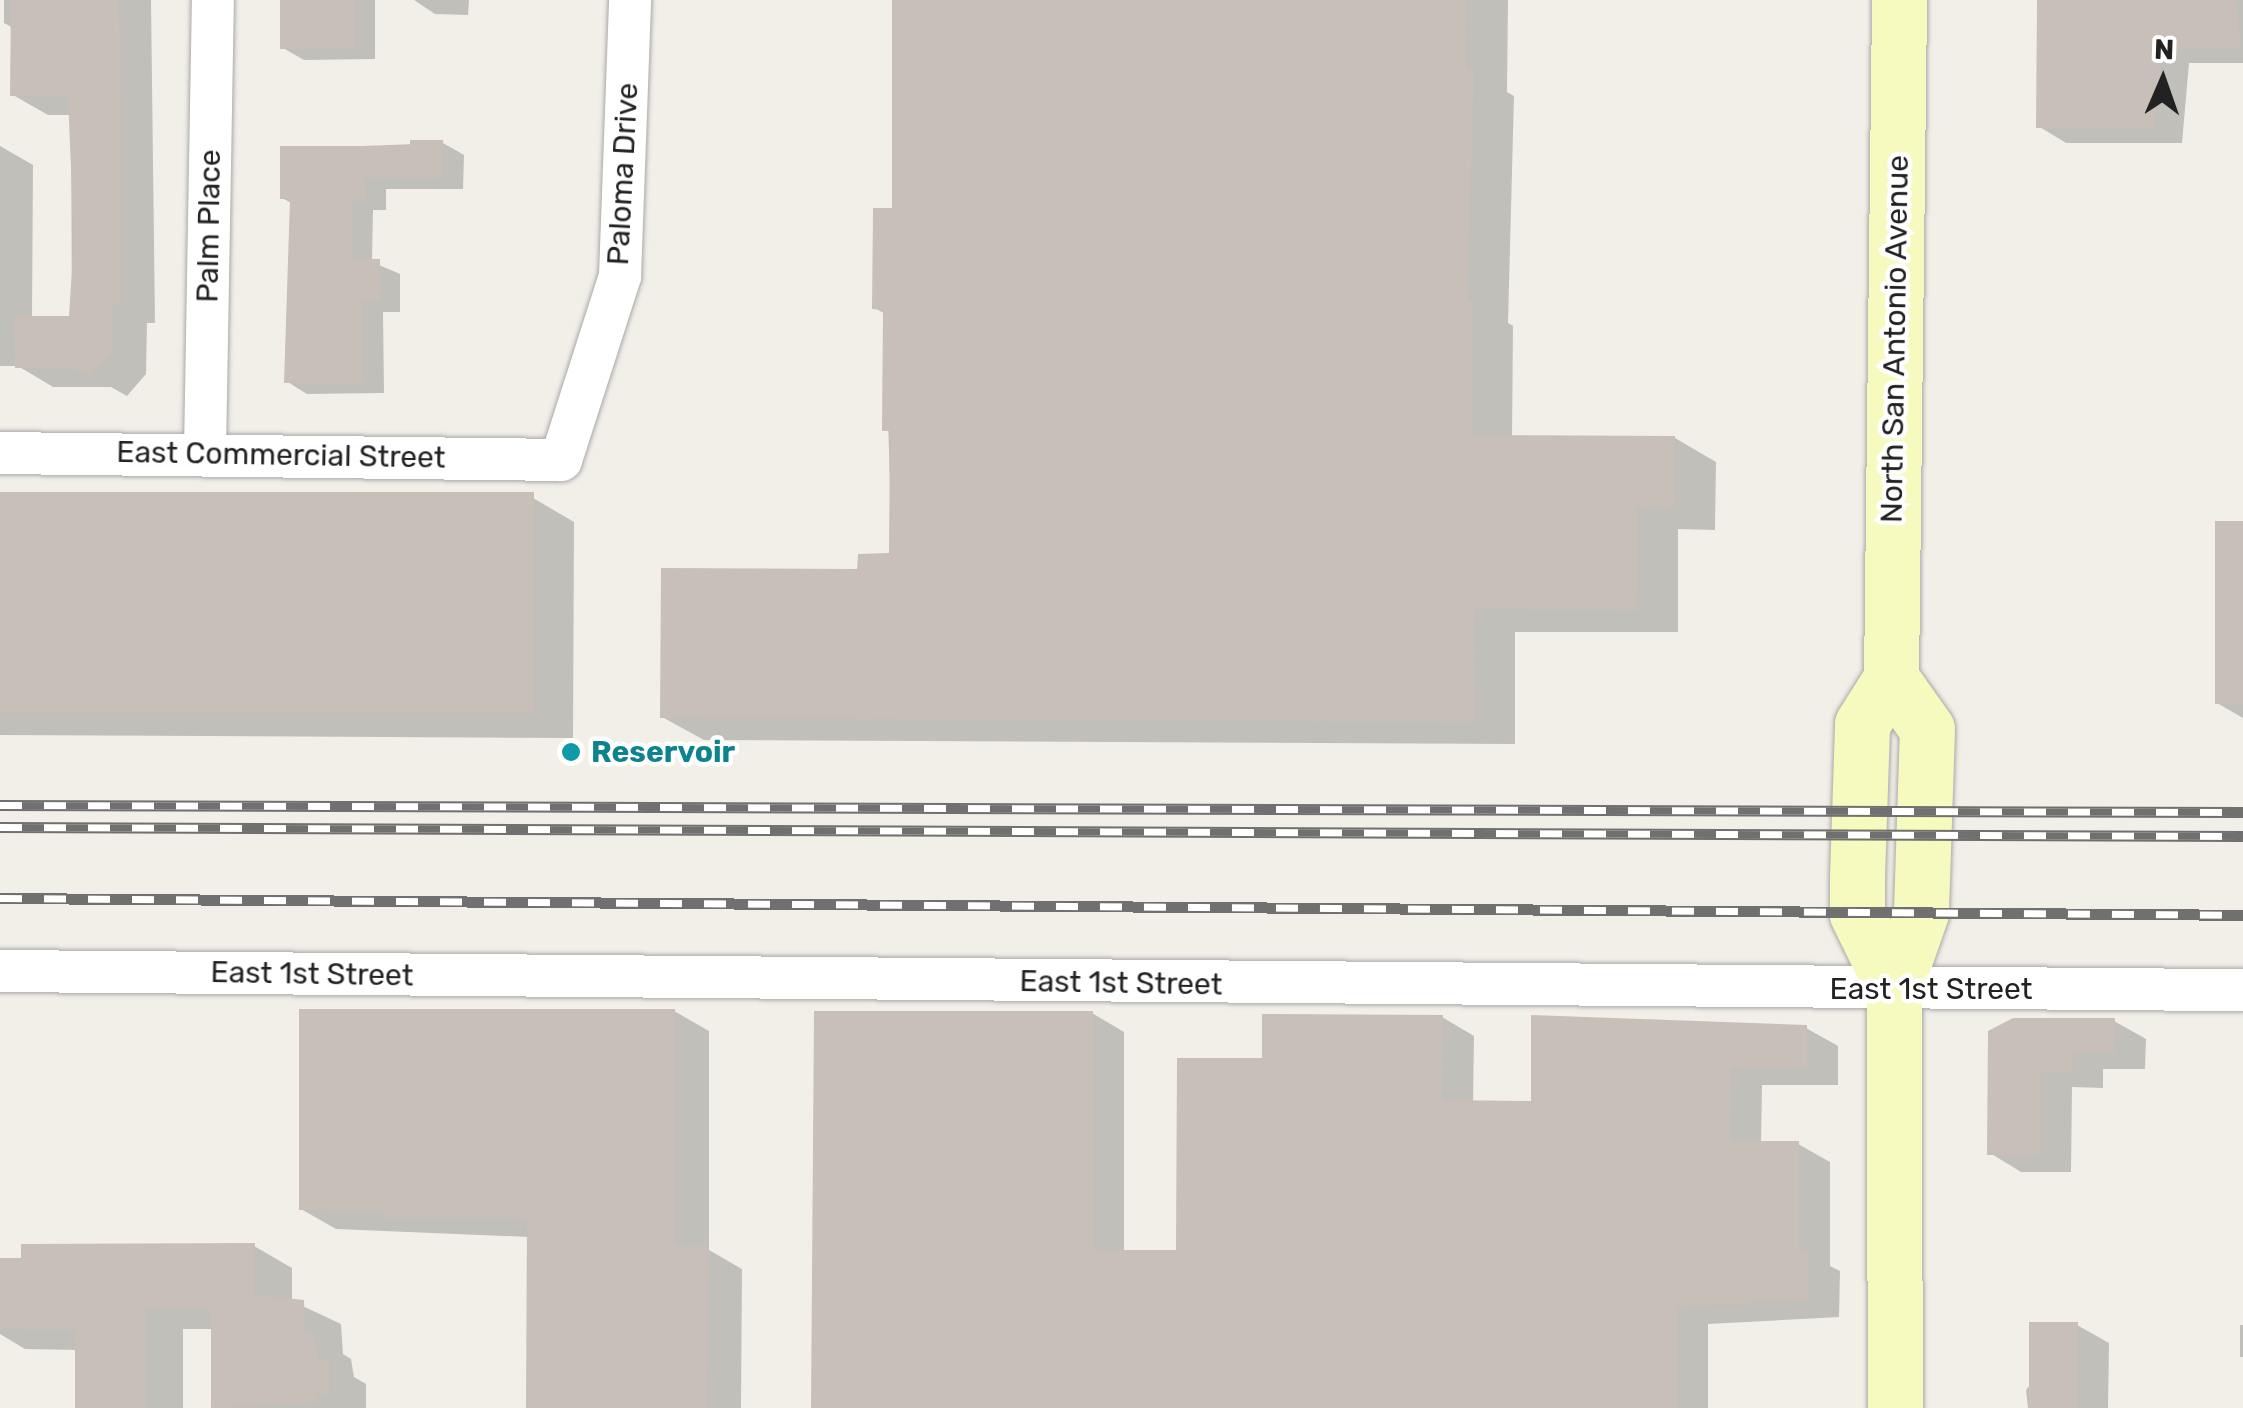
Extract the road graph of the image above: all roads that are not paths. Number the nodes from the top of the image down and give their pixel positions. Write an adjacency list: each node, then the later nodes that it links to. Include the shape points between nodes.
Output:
1 (212, 0): 4 (street, Palm Place)
2 (630, 0): 6 (street, Paloma Drive, via 620,276)
3 (1899, 0): 8 (main road, North San Antonio Avenue, via 1891,678 1927,728 1921,913)
4 (205, 452): 5 (street, East Commercial Street); 6 (street, East Commercial Street)
5 (0, 453)
6 (561, 460)
7 (0, 971): 8 (street, East 1st Street)
8 (1894, 990): 9 (street, East 1st Street); 10 (main road, North San Antonio Avenue)
9 (2243, 990)
10 (1895, 1408)

